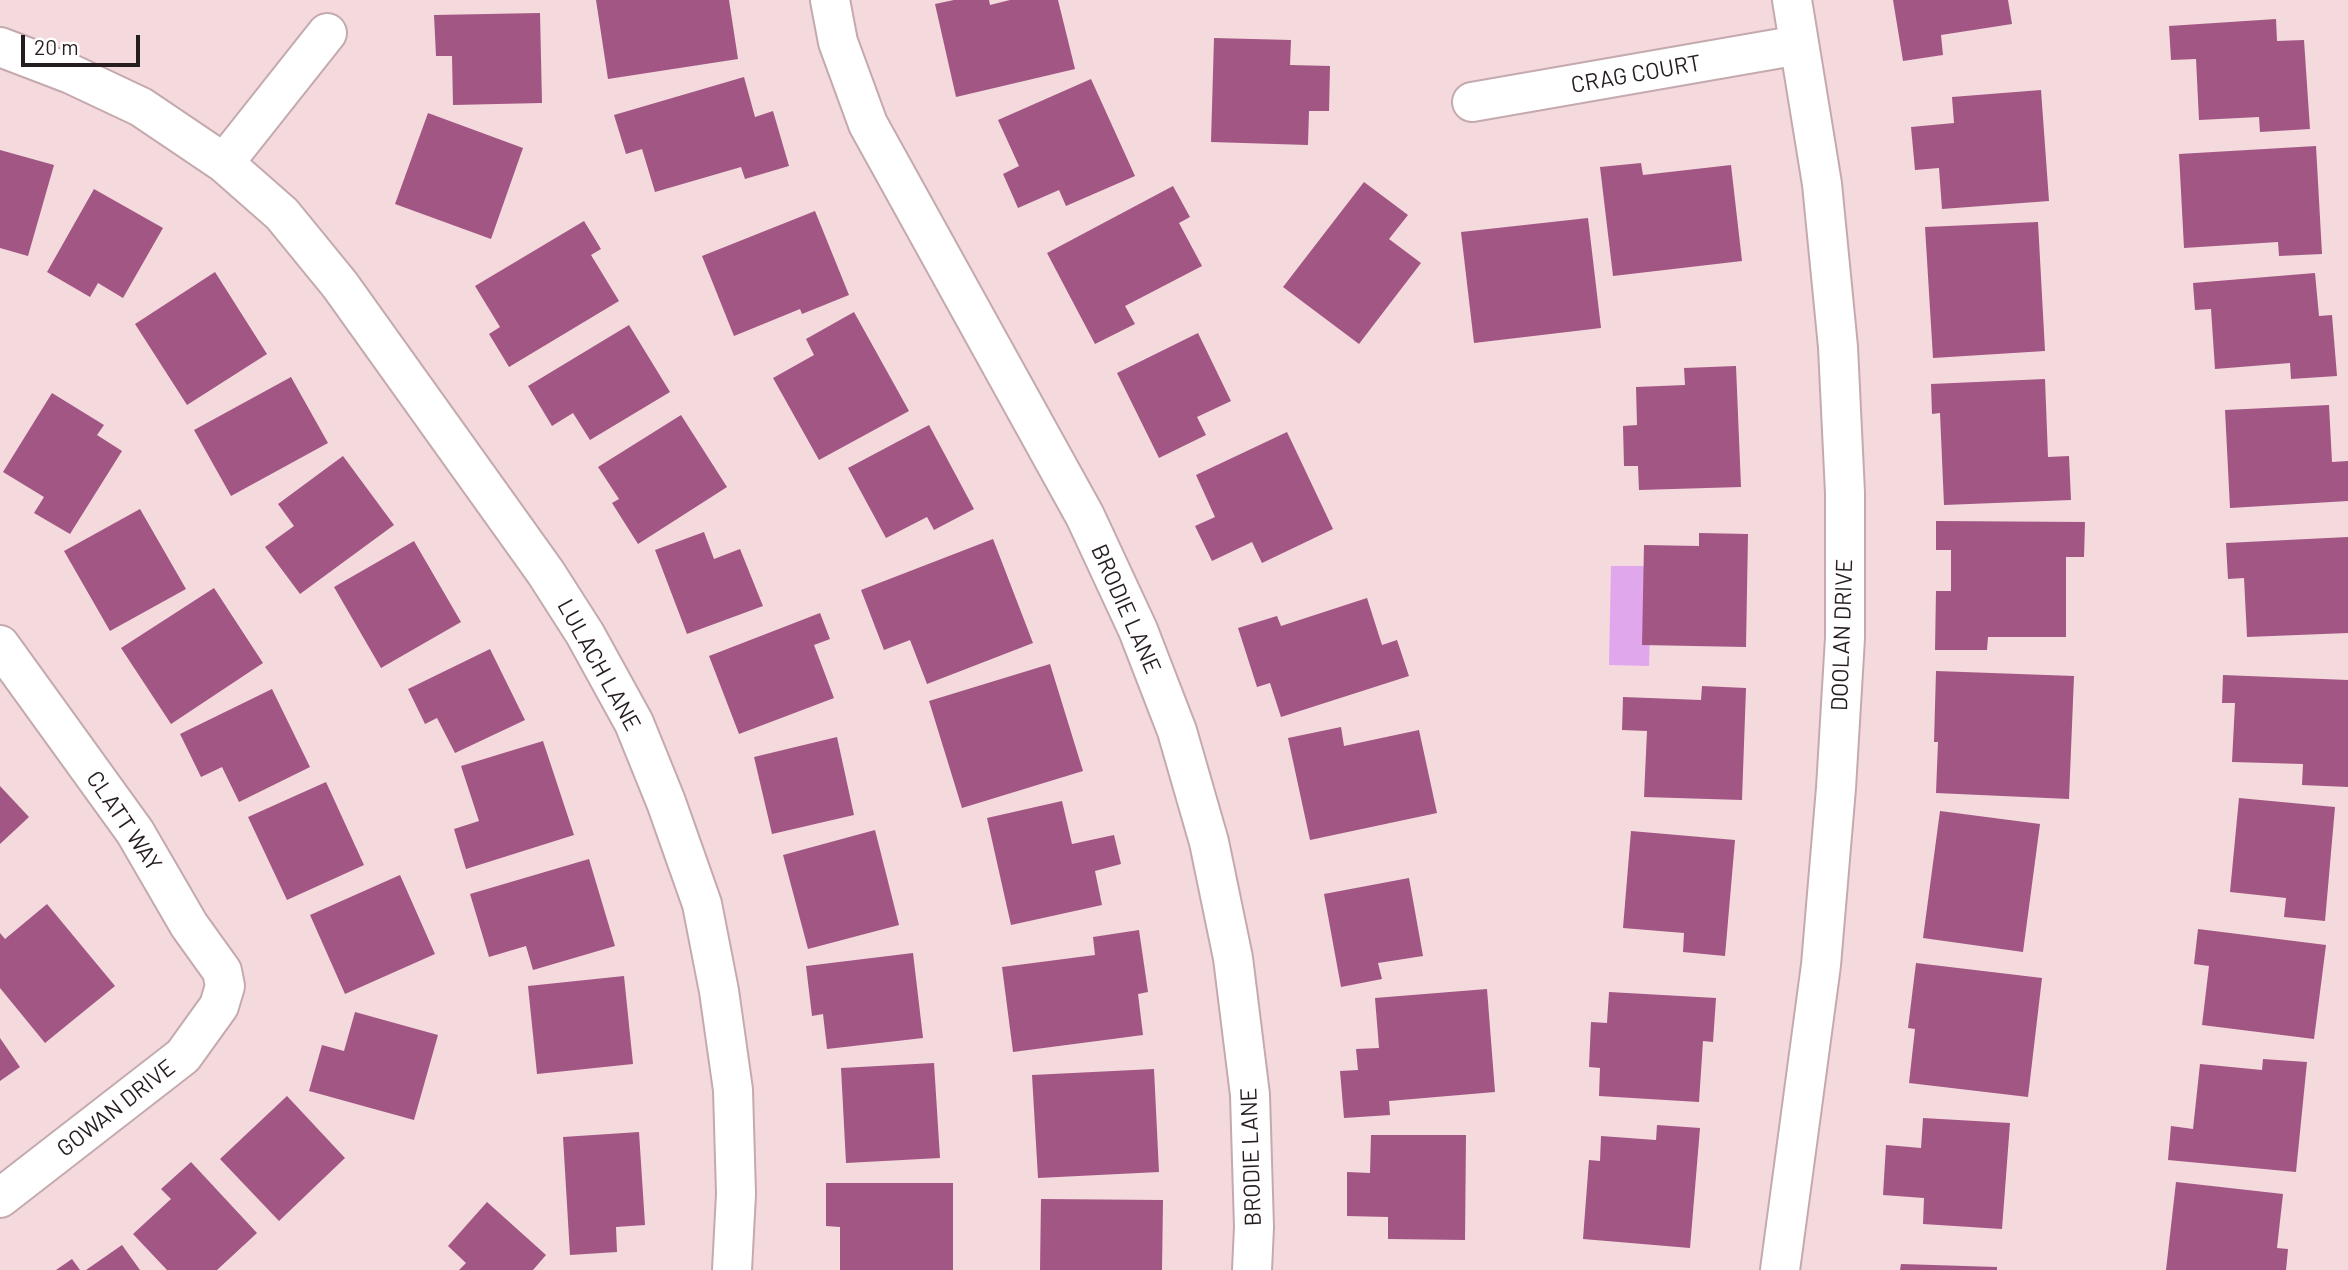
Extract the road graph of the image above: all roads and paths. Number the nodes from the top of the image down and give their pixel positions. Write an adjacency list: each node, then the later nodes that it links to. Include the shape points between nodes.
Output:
1 (830, 0): 12 (street, BRODIE LANE, via 838,42 867,124 1085,516 1177,731 1209,842 1233,958 1250,1095)
2 (1792, 0): 4 (street, DOOLAN DRIVE)
3 (327, 33): 7 (street)
4 (1800, 45): 6 (street, CRAG COURT); 13 (street, DOOLAN DRIVE, via 1822,184 1838,347 1845,493 1844,639 1821,965)
5 (0, 47): 7 (street, LULACH LANE, via 141,107)
6 (1472, 102)
7 (224, 163): 11 (street, LULACH LANE, via 282,214 340,285 546,573 634,723 702,904 719,991 733,1090 736,1194)
8 (0, 645): 9 (street, CLATT WAY, via 135,832 189,925 222,971 225,986)
9 (219, 1006): 10 (street, GOWAN DRIVE, via 183,1056)
10 (0, 1198)
11 (732, 1270)
12 (1252, 1270)
13 (1780, 1270)

